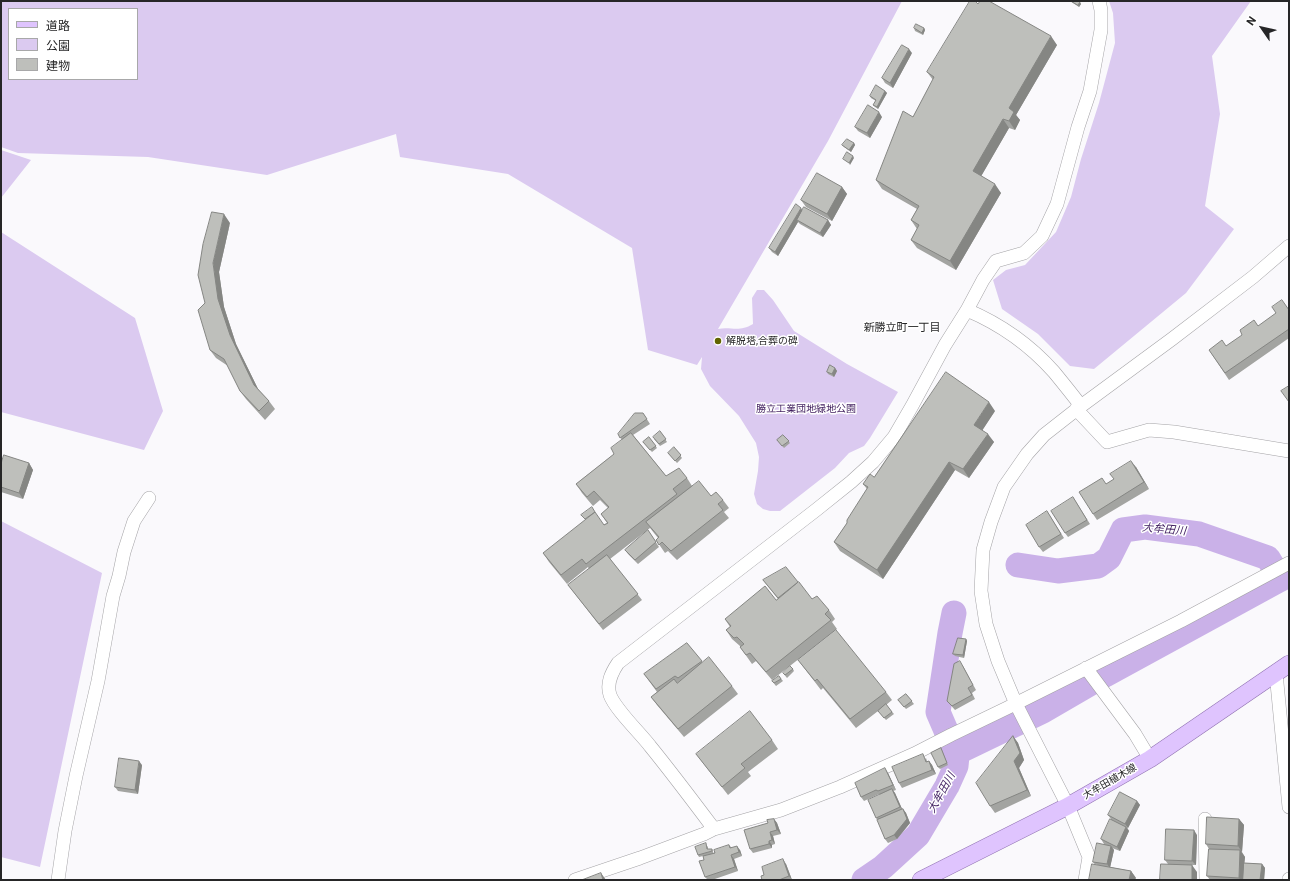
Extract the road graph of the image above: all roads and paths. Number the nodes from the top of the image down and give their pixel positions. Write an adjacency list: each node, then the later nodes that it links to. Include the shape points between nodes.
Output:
1 (1099, 1): 3 (street, via 1101,30 1090,90 1057,204 1042,236 1024,253 996,261)
2 (1289, 246): 4 (street, via 1234,291)
3 (967, 310): 4 (street, via 986,318 1019,340 1053,371); 15 (street, via 894,437 873,462 816,510 618,663 612,673 610,695 619,710)
4 (1079, 407): 5 (street, via 1107,442 1149,430); 10 (street, via 1044,435 1004,487 983,550 981,591 986,624 998,661)
5 (1289, 451)
6 (149, 498): 16 (street, via 134,521 113,596 98,681 66,823)
7 (1286, 564): 9 (street)
8 (1282, 669): 11 (main road, 大牟田植木線); 13 (street)
9 (1088, 671): 10 (street); 11 (street, via 1135,734)
10 (1018, 707): 12 (street); 15 (street, via 946,737 840,787 782,810)
11 (1150, 759): 12 (main road, 大牟田植木線)
12 (1068, 806): 18 (main road, 大牟田植木線); 19 (street, via 1089,857)
13 (1289, 807)
14 (1205, 819): 20 (street)
15 (714, 828): 17 (street, via 640,858)
16 (58, 880)
17 (575, 880)
18 (921, 880)
19 (1085, 880)
20 (1206, 880)

